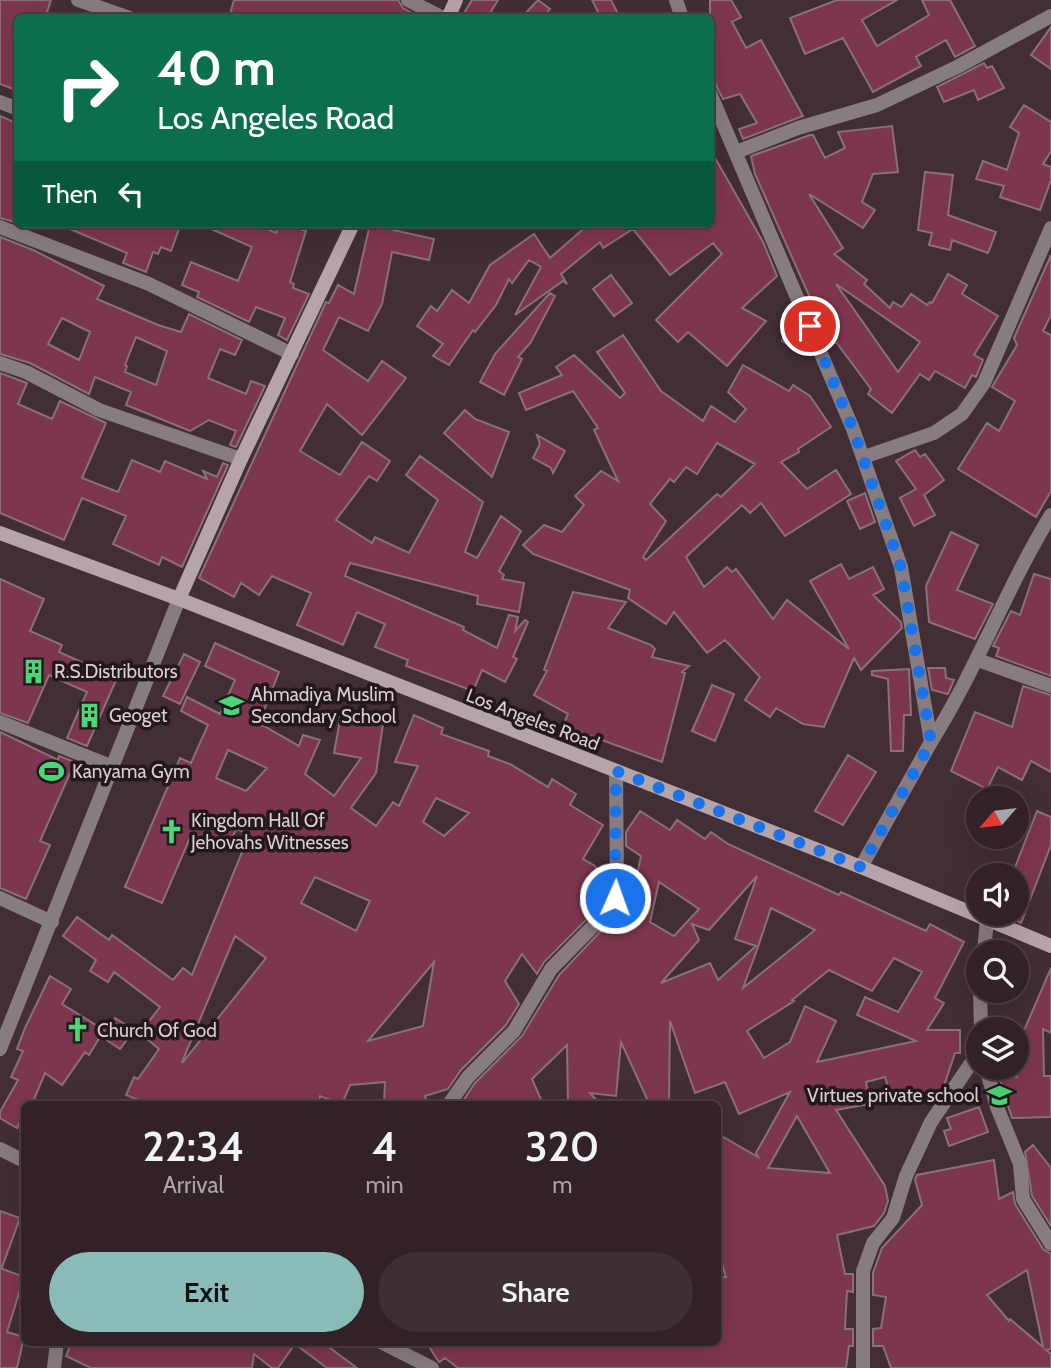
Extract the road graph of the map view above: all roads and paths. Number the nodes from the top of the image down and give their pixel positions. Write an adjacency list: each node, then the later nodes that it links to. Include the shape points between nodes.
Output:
1 (78, 0): 3 (street)
2 (408, 0): 4 (street)
3 (118, 14)
4 (438, 14)
5 (1051, 16): 7 (street, via 877,105)
6 (714, 102): 7 (street)
7 (736, 152): 13 (street)
8 (0, 227): 11 (street, via 149,284)
9 (351, 228): 11 (main road)
10 (1051, 228): 13 (street, via 984,383 962,414 934,433)
11 (292, 354): 14 (main road)
12 (0, 363): 14 (street, via 99,410)
13 (864, 457): 21 (street, via 901,568)
14 (241, 459): 17 (main road)
15 (1051, 514): 18 (street, via 1024,560)
16 (0, 533): 17 (main road, Los Angeles Road)
17 (179, 599): 22 (street); 23 (main road, Los Angeles Road)
18 (978, 660): 19 (street); 21 (street)
19 (1051, 686)
20 (0, 722): 22 (street)
21 (931, 742): 24 (street)
22 (113, 767): 27 (street)
23 (616, 771): 24 (main road, Los Angeles Road); 33 (street, via 617,885 609,910 551,969 514,1031)
24 (861, 867): 26 (main road, Los Angeles Road)
25 (0, 898): 27 (street)
26 (966, 910)
27 (52, 922): 30 (street)
28 (1004, 926): 29 (main road, Los Angeles Road)
29 (1051, 946)
30 (0, 1049)
31 (966, 1071): 41 (street, via 931,1122 906,1176 893,1219 873,1242 863,1271)
32 (989, 1080): 36 (street, via 1020,1164 1023,1199)
33 (451, 1101)
34 (0, 1149): 35 (street)
35 (21, 1160)
36 (1051, 1244)
37 (57, 1346): 39 (street)
38 (389, 1346): 40 (street)
39 (54, 1368)
40 (432, 1368)
41 (863, 1368)

